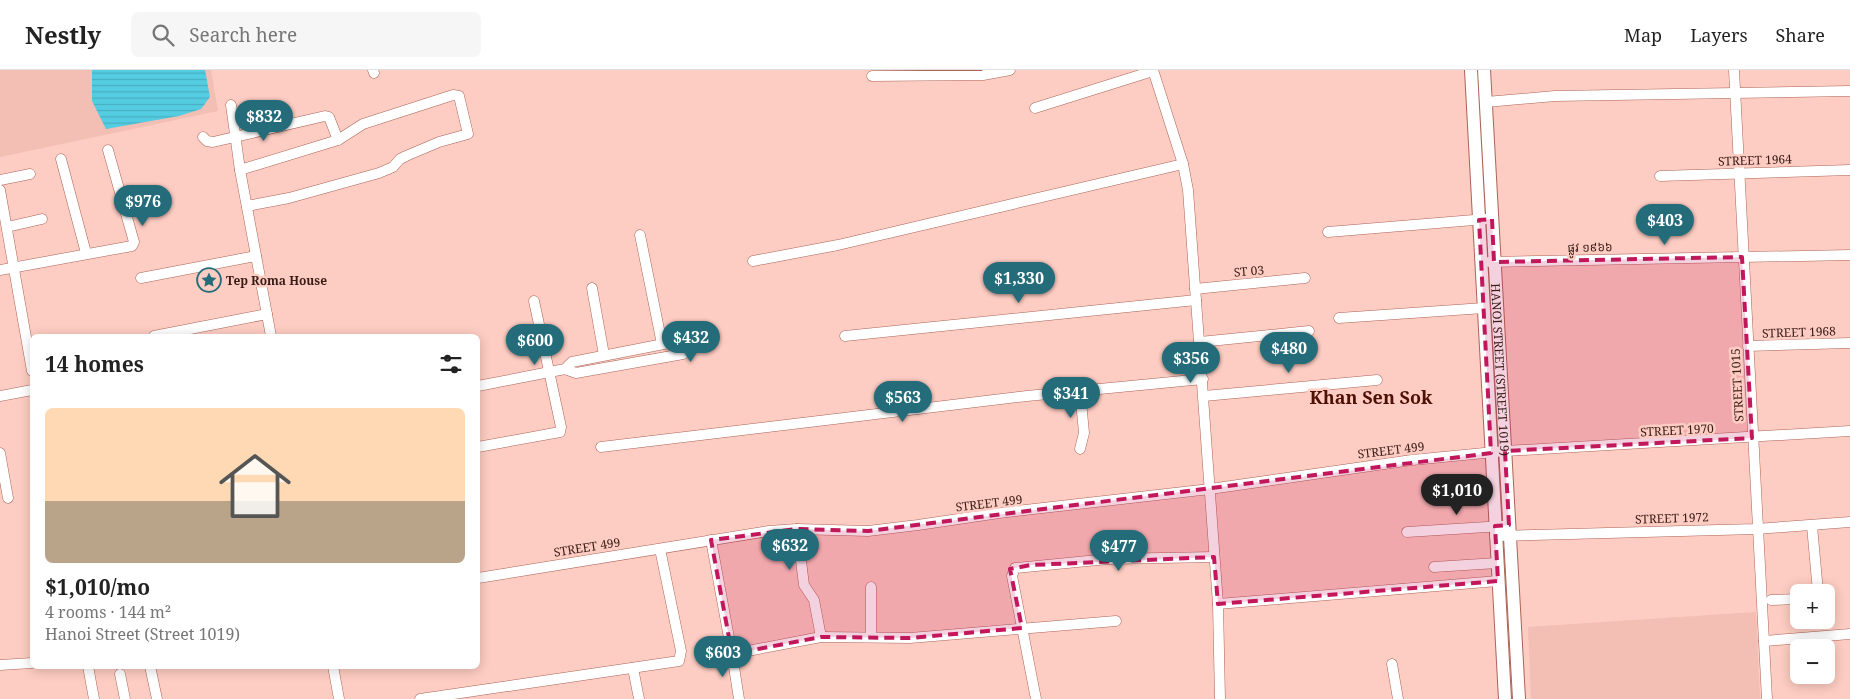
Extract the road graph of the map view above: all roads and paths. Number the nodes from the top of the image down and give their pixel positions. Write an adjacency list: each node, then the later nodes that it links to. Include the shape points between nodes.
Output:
1 (1010, 70): 6 (street, via 983,76)
2 (1153, 70): 11 (street); 17 (street)
3 (1471, 70): 27 (main road, HANOI STREET (STREET 1019))
4 (1484, 70): 9 (main road, HANOI STREET (STREET 1019))
5 (1734, 70): 8 (street, STREET 1015)
6 (872, 76)
7 (1850, 90): 8 (street)
8 (1735, 91): 9 (street, via 1556,96); 20 (street, STREET 1015)
9 (1486, 102): 27 (main road, HANOI STREET (STREET 1019))
10 (231, 105): 12 (street)
11 (1035, 108)
12 (236, 136): 13 (street, via 213,142); 14 (street, via 325,116 329,117); 18 (street)
13 (203, 137)
14 (338, 140): 18 (street); 25 (street, via 363,124 453,95 459,96 468,134 406,156 379,173)
15 (108, 150): 31 (street, via 134,242 132,246)
16 (61, 158): 31 (street)
17 (1183, 164): 35 (street, via 838,245); 42 (street, via 1188,190)
18 (240, 170): 25 (street)
19 (1850, 170): 20 (street, STREET 1964)
20 (1738, 173): 22 (street, STREET 1964); 34 (street, STREET 1015)
21 (30, 174): 23 (street)
22 (1660, 176)
23 (0, 180)
24 (0, 190): 28 (street)
25 (247, 206): 33 (street)
26 (42, 219): 28 (street)
27 (1485, 220): 29 (street); 36 (main road, HANOI STREET (STREET 1019))
28 (7, 227): 37 (street)
29 (1328, 232)
30 (640, 235): 53 (street)
31 (86, 253): 37 (street)
32 (1850, 255): 34 (street, ផ្លូវ ១៩៦៦)
33 (256, 256): 39 (street); 45 (street)
34 (1742, 257): 36 (street, ផ្លូវ ១៩៦៦); 54 (street, STREET 1015)
35 (753, 261)
36 (1488, 262): 44 (main road, HANOI STREET (STREET 1019)); 71 (main road, HANOI STREET (STREET 1019))
37 (14, 268): 38 (street); 56 (street)
38 (0, 270)
39 (141, 278)
40 (1305, 278): 42 (street, ST 03)
41 (592, 288): 55 (street)
42 (1195, 294): 50 (street, ST 03); 51 (street)
43 (534, 301): 58 (street)
44 (1484, 308): 46 (street); 72 (main road, HANOI STREET (STREET 1019))
45 (267, 314): 48 (street); 49 (street)
46 (1339, 318)
47 (1309, 332): 51 (street)
48 (164, 334)
49 (271, 334)
50 (845, 336)
51 (1200, 342): 59 (street)
52 (1850, 342): 54 (street, STREET 1968)
53 (662, 344): 55 (street); 57 (street, via 686,341 689,345 683,354 576,373)
54 (1748, 346): 67 (street, STREET 1015)
55 (604, 355): 57 (street, via 572,362)
56 (30, 360)
57 (565, 369): 58 (street)
58 (549, 372): 61 (street); 68 (street, via 560,432)
59 (1203, 380): 63 (street); 65 (street)
60 (1377, 380): 65 (street)
61 (480, 386)
62 (30, 390): 64 (street)
63 (1080, 391): 69 (street); 70 (street, via 1084,433)
64 (0, 396)
65 (1204, 396): 74 (street)
66 (1850, 431): 67 (street, STREET 1970)
67 (1752, 438): 71 (street, STREET 1970); 78 (street, STREET 1015)
68 (480, 447)
69 (601, 447)
70 (1080, 450)
71 (1505, 452): 72 (street, STREET 499); 80 (main road, HANOI STREET (STREET 1019))
72 (1491, 453): 74 (street, STREET 499, via 1334,470); 81 (main road, HANOI STREET (STREET 1019))
73 (0, 454): 75 (street)
74 (1210, 489): 79 (street, STREET 499, via 868,530); 85 (street)
75 (8, 498)
76 (1850, 522): 77 (street, STREET 1972)
77 (1812, 526): 78 (street, STREET 1972); 90 (street)
78 (1756, 528): 80 (street, STREET 1972); 100 (street, STREET 1015)
79 (797, 529): 83 (street, STREET 499); 99 (street, via 804,585 814,600)
80 (1509, 530): 81 (street, STREET 1972); 121 (main road, HANOI STREET (STREET 1019))
81 (1495, 531): 82 (street, STREET 1972); 86 (main road, HANOI STREET (STREET 1019))
82 (1407, 532)
83 (712, 540): 84 (street, STREET 499); 101 (street)
84 (660, 549): 88 (street, STREET 499); 105 (street, via 682,651 679,661)
85 (1214, 556): 94 (street); 96 (street, via 1108,559 1015,568 1012,576)
86 (1497, 563): 87 (street); 89 (main road, HANOI STREET (STREET 1019))
87 (1434, 567)
88 (480, 578)
89 (1498, 581): 94 (street); 120 (main road, HANOI STREET (STREET 1019))
90 (1817, 584)
91 (871, 587): 98 (street)
92 (1790, 599): 93 (street)
93 (1771, 600)
94 (1218, 604): 118 (street)
95 (1116, 621): 96 (street)
96 (1022, 628): 98 (street, via 910,638); 117 (street)
97 (1850, 634): 100 (street)
98 (871, 636): 99 (street)
99 (821, 637): 101 (street)
100 (1764, 641): 122 (street, STREET 1015)
101 (732, 654): 116 (street)
102 (30, 663): 104 (street)
103 (1392, 664): 119 (street)
104 (0, 665)
105 (632, 668): 114 (street); 115 (street)
106 (89, 669): 110 (street)
107 (151, 669): 112 (street)
108 (334, 669): 113 (street)
109 (120, 674): 111 (street)
110 (94, 699)
111 (125, 699)
112 (157, 699)
113 (339, 699)
114 (420, 699)
115 (639, 699)
116 (739, 699)
117 (1036, 699)
118 (1220, 699)
119 (1398, 699)
120 (1505, 699)
121 (1519, 699)
122 (1767, 699)

